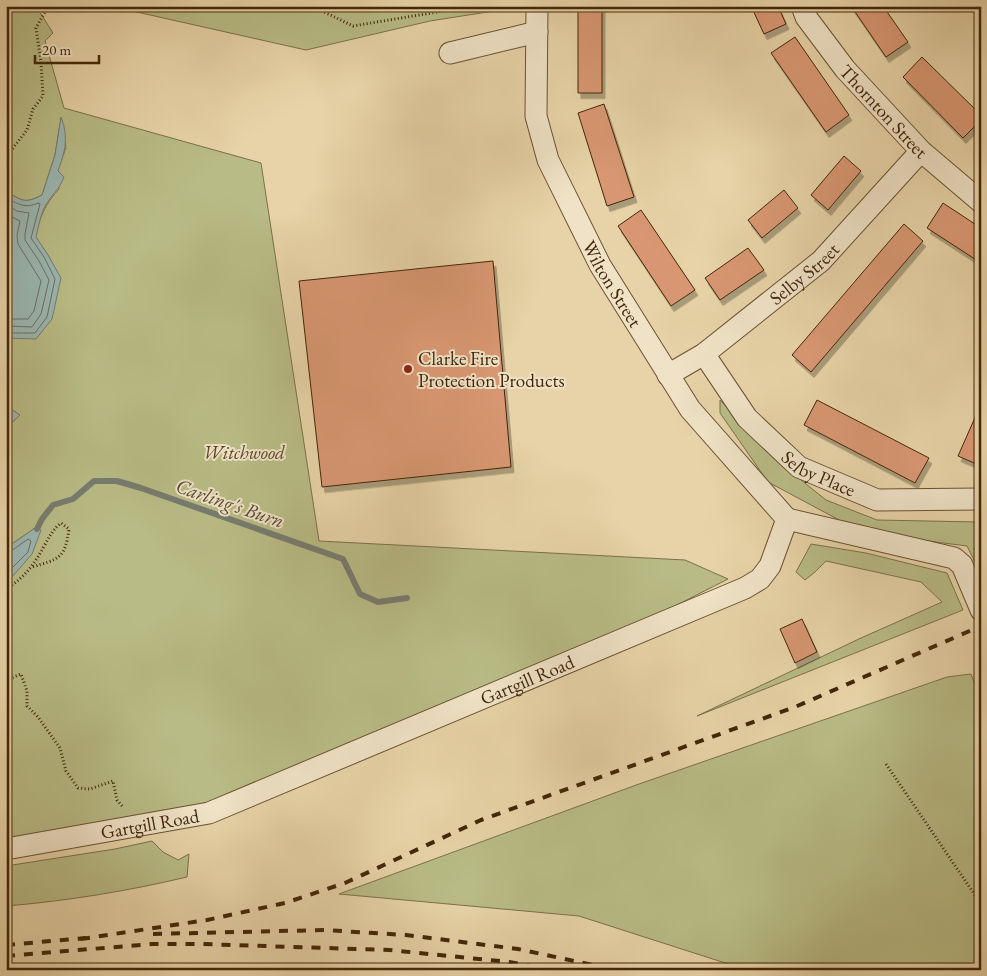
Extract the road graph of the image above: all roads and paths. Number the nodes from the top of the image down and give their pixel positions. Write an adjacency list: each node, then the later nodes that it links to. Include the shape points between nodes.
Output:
1 (312, 6): 2 (path, via 353,26)
2 (473, 6)
3 (536, 6): 6 (street, Wilton Street)
4 (802, 6): 8 (street, Thornton Street, via 806,17 845,69)
5 (47, 8): 9 (path, via 36,28 43,96 26,130)
6 (537, 32): 7 (street); 12 (street, Wilton Street, via 536,116 548,160 600,265)
7 (450, 53)
8 (921, 151): 10 (street, Thornton Street); 11 (street, Selby Street, via 821,261)
9 (6, 157)
10 (981, 202)
11 (704, 354): 12 (street, Selby Street); 13 (street, Selby Place, via 747,418 799,467 877,500)
12 (668, 374): 14 (street, Wilton Street, via 690,409)
13 (981, 499)
14 (787, 519): 17 (street, via 954,558 962,565); 20 (street, Gartgill Road, via 770,566 760,579 745,588 209,813)
15 (32, 567): 15 (path, via 54,529 61,523 69,530 67,546 56,559); 16 (path)
16 (6, 589)
17 (979, 605)
18 (6, 680): 20 (path, via 20,674 27,691 27,706 60,748 66,771 78,788 90,789 113,781 117,800 128,813)
19 (886, 764): 22 (path)
20 (133, 827): 21 (street, Gartgill Road)
21 (6, 849)
22 (981, 904)

